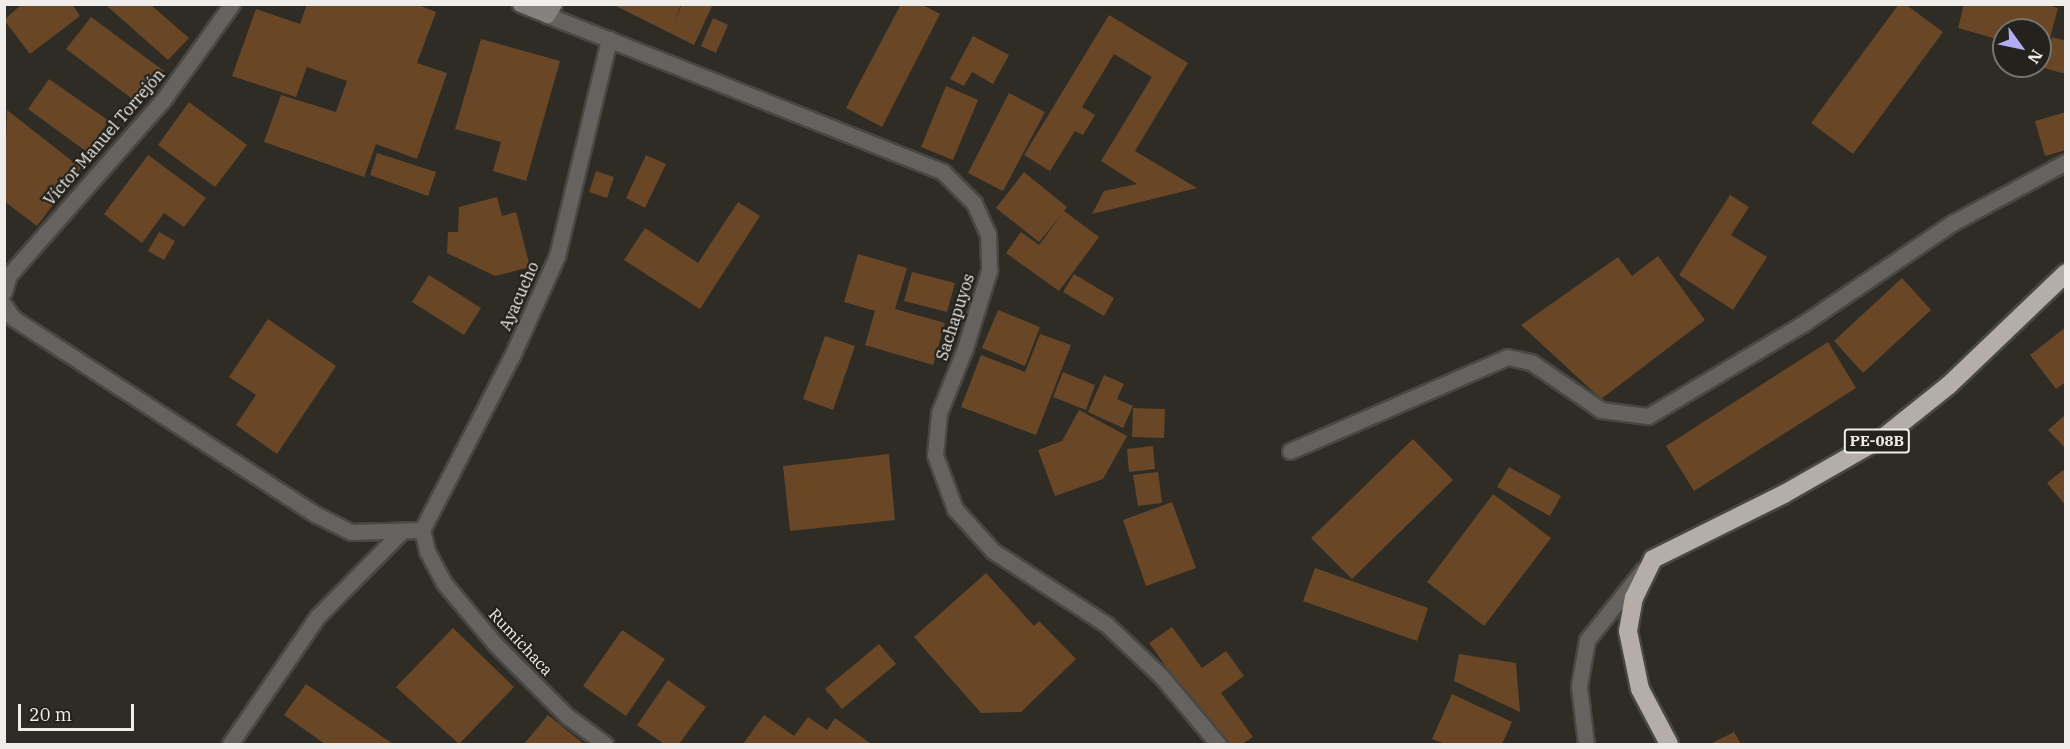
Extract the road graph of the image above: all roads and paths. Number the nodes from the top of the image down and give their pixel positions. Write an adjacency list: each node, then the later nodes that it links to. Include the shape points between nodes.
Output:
1 (232, 4): 7 (street, Víctor Manuel Torrejón, via 164,100 9,275)
2 (520, 4): 3 (main road, Sachapuyos)
3 (550, 10): 4 (street, Sachapuyos)
4 (609, 39): 10 (street, Ayacucho, via 557,256 512,356); 15 (street, Sachapuyos, via 943,172 974,203 988,234 989,271 939,413 935,455 955,509 993,551 1106,624 1161,676)
5 (2066, 162): 9 (street, via 1954,222 1804,323 1648,416 1601,410 1531,362 1507,357)
6 (2066, 273): 12 (highway, PE-08B, via 1949,385 1884,437 1784,494)
7 (4, 292)
8 (9, 311): 11 (street, via 315,514 351,532)
9 (1290, 452)
10 (422, 530): 11 (street); 14 (street, Rumichaca, via 427,550 444,583 496,645 567,716)
11 (400, 534): 13 (street, via 316,616)
12 (1653, 559): 16 (street, via 1587,640 1579,686); 17 (highway, via 1634,598 1628,631 1640,689)
13 (230, 744)
14 (605, 744)
15 (1218, 744)
16 (1587, 744)
17 (1669, 744)

